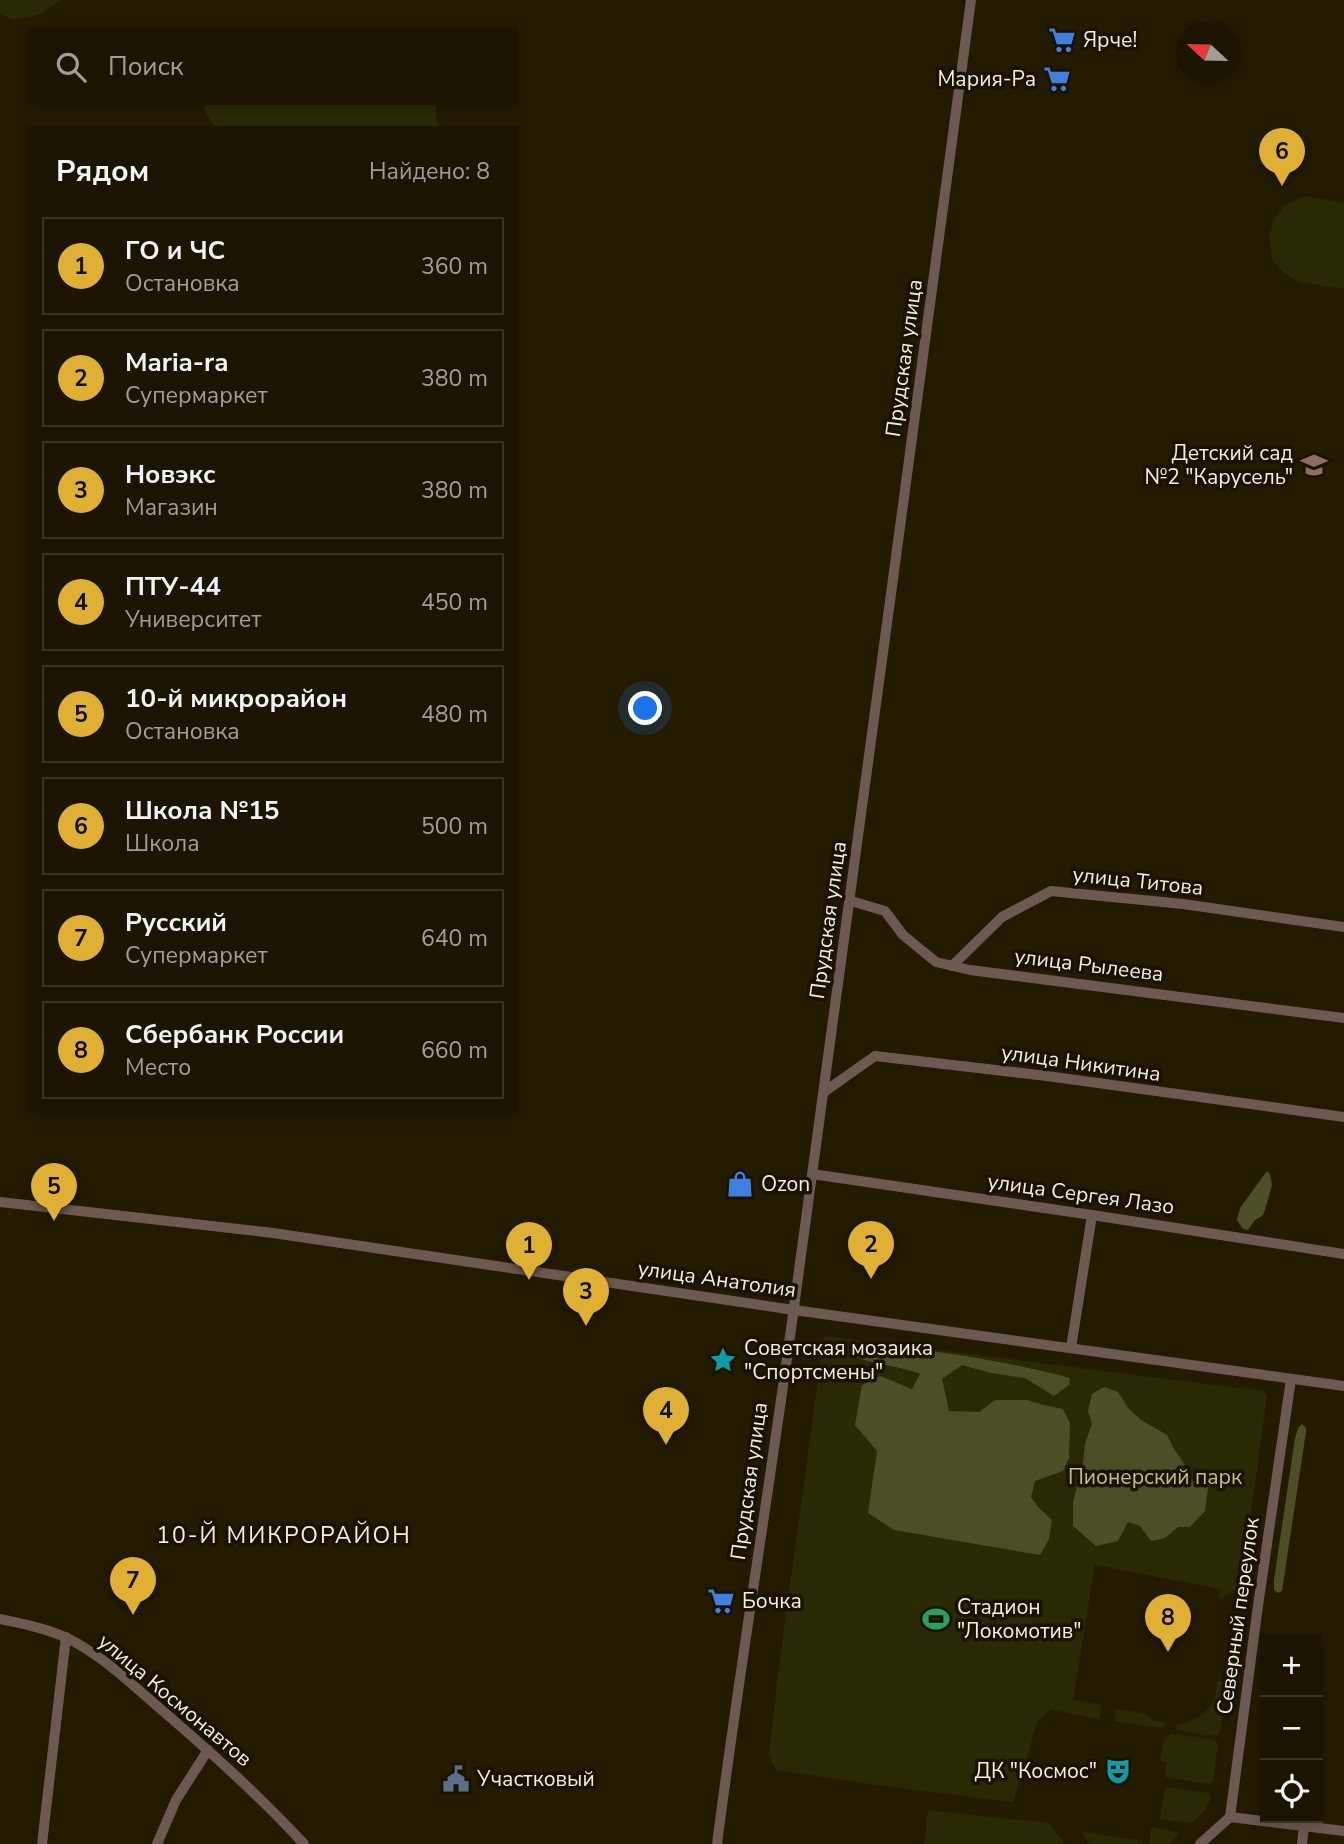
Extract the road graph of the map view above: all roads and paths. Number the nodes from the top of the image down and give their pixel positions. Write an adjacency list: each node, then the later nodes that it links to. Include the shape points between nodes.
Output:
1 (971, 0): 2 (street, Прудская улица)
2 (850, 901): 4 (street, улица Рылеева, via 885,911 903,935 936,962); 6 (street, Прудская улица)
3 (1344, 927): 4 (street, улица Титова, via 1051,891 1002,917)
4 (953, 966): 5 (street, улица Рылеева)
5 (1344, 1018)
6 (824, 1092): 7 (street, улица Никитина, via 875,1056); 8 (street, Прудская улица)
7 (1344, 1117)
8 (811, 1174): 10 (street, улица Сергея Лазо); 12 (street, Прудская улица)
9 (0, 1202): 12 (street, улица Анатолия, via 273,1233)
10 (1092, 1214): 11 (street, улица Сергея Лазо); 13 (street)
11 (1344, 1254)
12 (794, 1310): 13 (street, улица Анатолия); 25 (street, Прудская улица)
13 (1071, 1348): 14 (street, улица Анатолия)
14 (1291, 1379): 15 (street, улица Анатолия); 19 (street, Северный переулок)
15 (1344, 1386)
16 (0, 1619): 17 (street, улица Космонавтов)
17 (66, 1637): 18 (street, улица Космонавтов, via 106,1662); 22 (street)
18 (208, 1750): 23 (street, via 176,1800); 24 (street, улица Космонавтов)
19 (1230, 1817): 20 (street); 26 (street)
20 (1304, 1826): 21 (street); 27 (street)
21 (1344, 1831)
22 (42, 1844)
23 (157, 1844)
24 (304, 1844)
25 (717, 1844)
26 (1200, 1844)
27 (1301, 1844)

